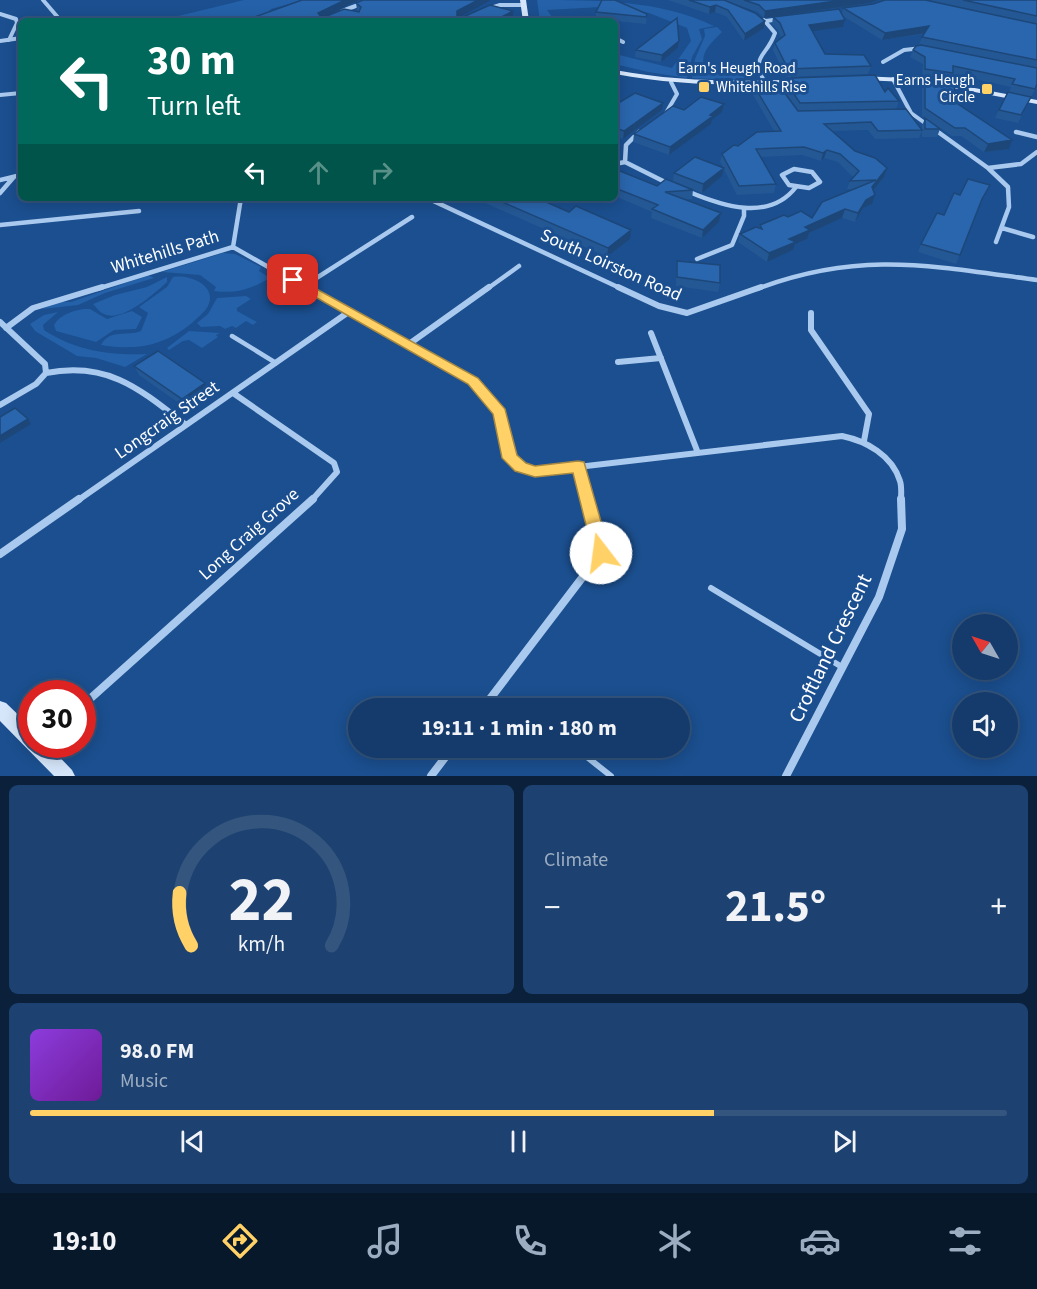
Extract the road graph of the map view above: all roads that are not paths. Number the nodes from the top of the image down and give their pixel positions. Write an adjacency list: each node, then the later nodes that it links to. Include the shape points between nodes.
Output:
1 (43, 0): 9 (street)
2 (523, 2): 7 (street, via 493,6); 10 (street)
3 (361, 4): 4 (street)
4 (344, 10): 5 (street); 6 (street)
5 (338, 13)
6 (351, 13)
7 (478, 13)
8 (0, 14): 16 (street, via 16,20)
9 (58, 18)
10 (526, 18)
11 (759, 18): 13 (street)
12 (790, 18): 13 (street)
13 (766, 21): 26 (street, via 775,33 757,62)
14 (18, 38): 16 (street)
15 (0, 40): 16 (street)
16 (9, 40)
17 (618, 40): 18 (street)
18 (623, 42)
19 (927, 49): 20 (street, via 904,50)
20 (883, 62)
21 (618, 72): 24 (street, Earn's Heugh Road)
22 (859, 78): 23 (street)
23 (893, 79): 29 (street, via 927,81); 31 (street)
24 (671, 81): 26 (street, Earn's Heugh Road); 32 (street, via 677,94 671,109)
25 (812, 81): 26 (street, Earn's Heugh Road)
26 (765, 83)
27 (18, 93): 28 (street)
28 (0, 95)
29 (1037, 102)
30 (900, 113): 31 (street)
31 (911, 113): 39 (street)
32 (659, 119)
33 (644, 129): 37 (street, via 625,143)
34 (1016, 132): 35 (street)
35 (1037, 137)
36 (1037, 152): 39 (street, via 1022,164)
37 (625, 162): 38 (street); 47 (street, via 692,193)
38 (618, 163)
39 (988, 168): 51 (street, via 1008,187 1009,207)
40 (18, 176): 41 (street)
41 (13, 178): 42 (street); 44 (street)
42 (0, 180)
43 (795, 187): 43 (street, via 785,182 784,172 800,169 820,179 814,187); 47 (street, via 792,195 778,204)
44 (0, 193)
45 (240, 201): 54 (street)
46 (433, 201): 57 (street, South Loirston Road, via 659,306 687,313 786,278 855,264 918,265)
47 (744, 209): 55 (street, via 732,245)
48 (140, 211): 50 (street)
49 (412, 217): 58 (street)
50 (0, 225)
51 (1002, 228): 52 (street); 53 (street)
52 (1033, 237)
53 (996, 242)
54 (232, 247): 58 (street, Whitehills Path); 62 (street, Whitehills Path, via 33,308)
55 (697, 259)
56 (519, 266): 65 (street)
57 (1037, 280)
58 (304, 286): 59 (street, Whitehills Path)
59 (350, 311): 65 (street, Whitehills Path); 68 (street, Longcraig Street)
60 (811, 313): 73 (street, via 811,330 869,414)
61 (0, 322): 62 (street)
62 (6, 328): 69 (street, via 45,364)
63 (651, 333): 66 (street)
64 (232, 336): 68 (lane)
65 (409, 344): 75 (street, Whitehills Path, via 473,381 500,412 510,458 521,467 535,472)
66 (661, 358): 67 (street); 74 (street)
67 (618, 362)
68 (276, 363): 70 (street, Longcraig Street)
69 (46, 373): 71 (street, via 36,384); 72 (street, via 79,369 106,373 131,385)
70 (233, 393): 72 (street, Longcraig Street); 79 (street, Long Craig Grove, via 334,463 337,472 316,496)
71 (0, 405)
72 (186, 425): 76 (street, Longcraig Street)
73 (864, 441): 74 (street, via 842,436); 78 (street, Croftland Crescent, via 885,457 900,481 902,529 879,597)
74 (698, 453): 75 (street)
75 (578, 466): 80 (street, via 601,553)
76 (0, 554)
77 (711, 588): 78 (lane)
78 (842, 667): 89 (street, Croftland Crescent)
79 (96, 693)
80 (491, 698)
81 (0, 709): 82 (street)
82 (18, 726)
83 (49, 758): 86 (street)
84 (445, 758): 87 (street)
85 (588, 758): 88 (lane)
86 (66, 776)
87 (431, 776)
88 (611, 776)
89 (786, 776)

